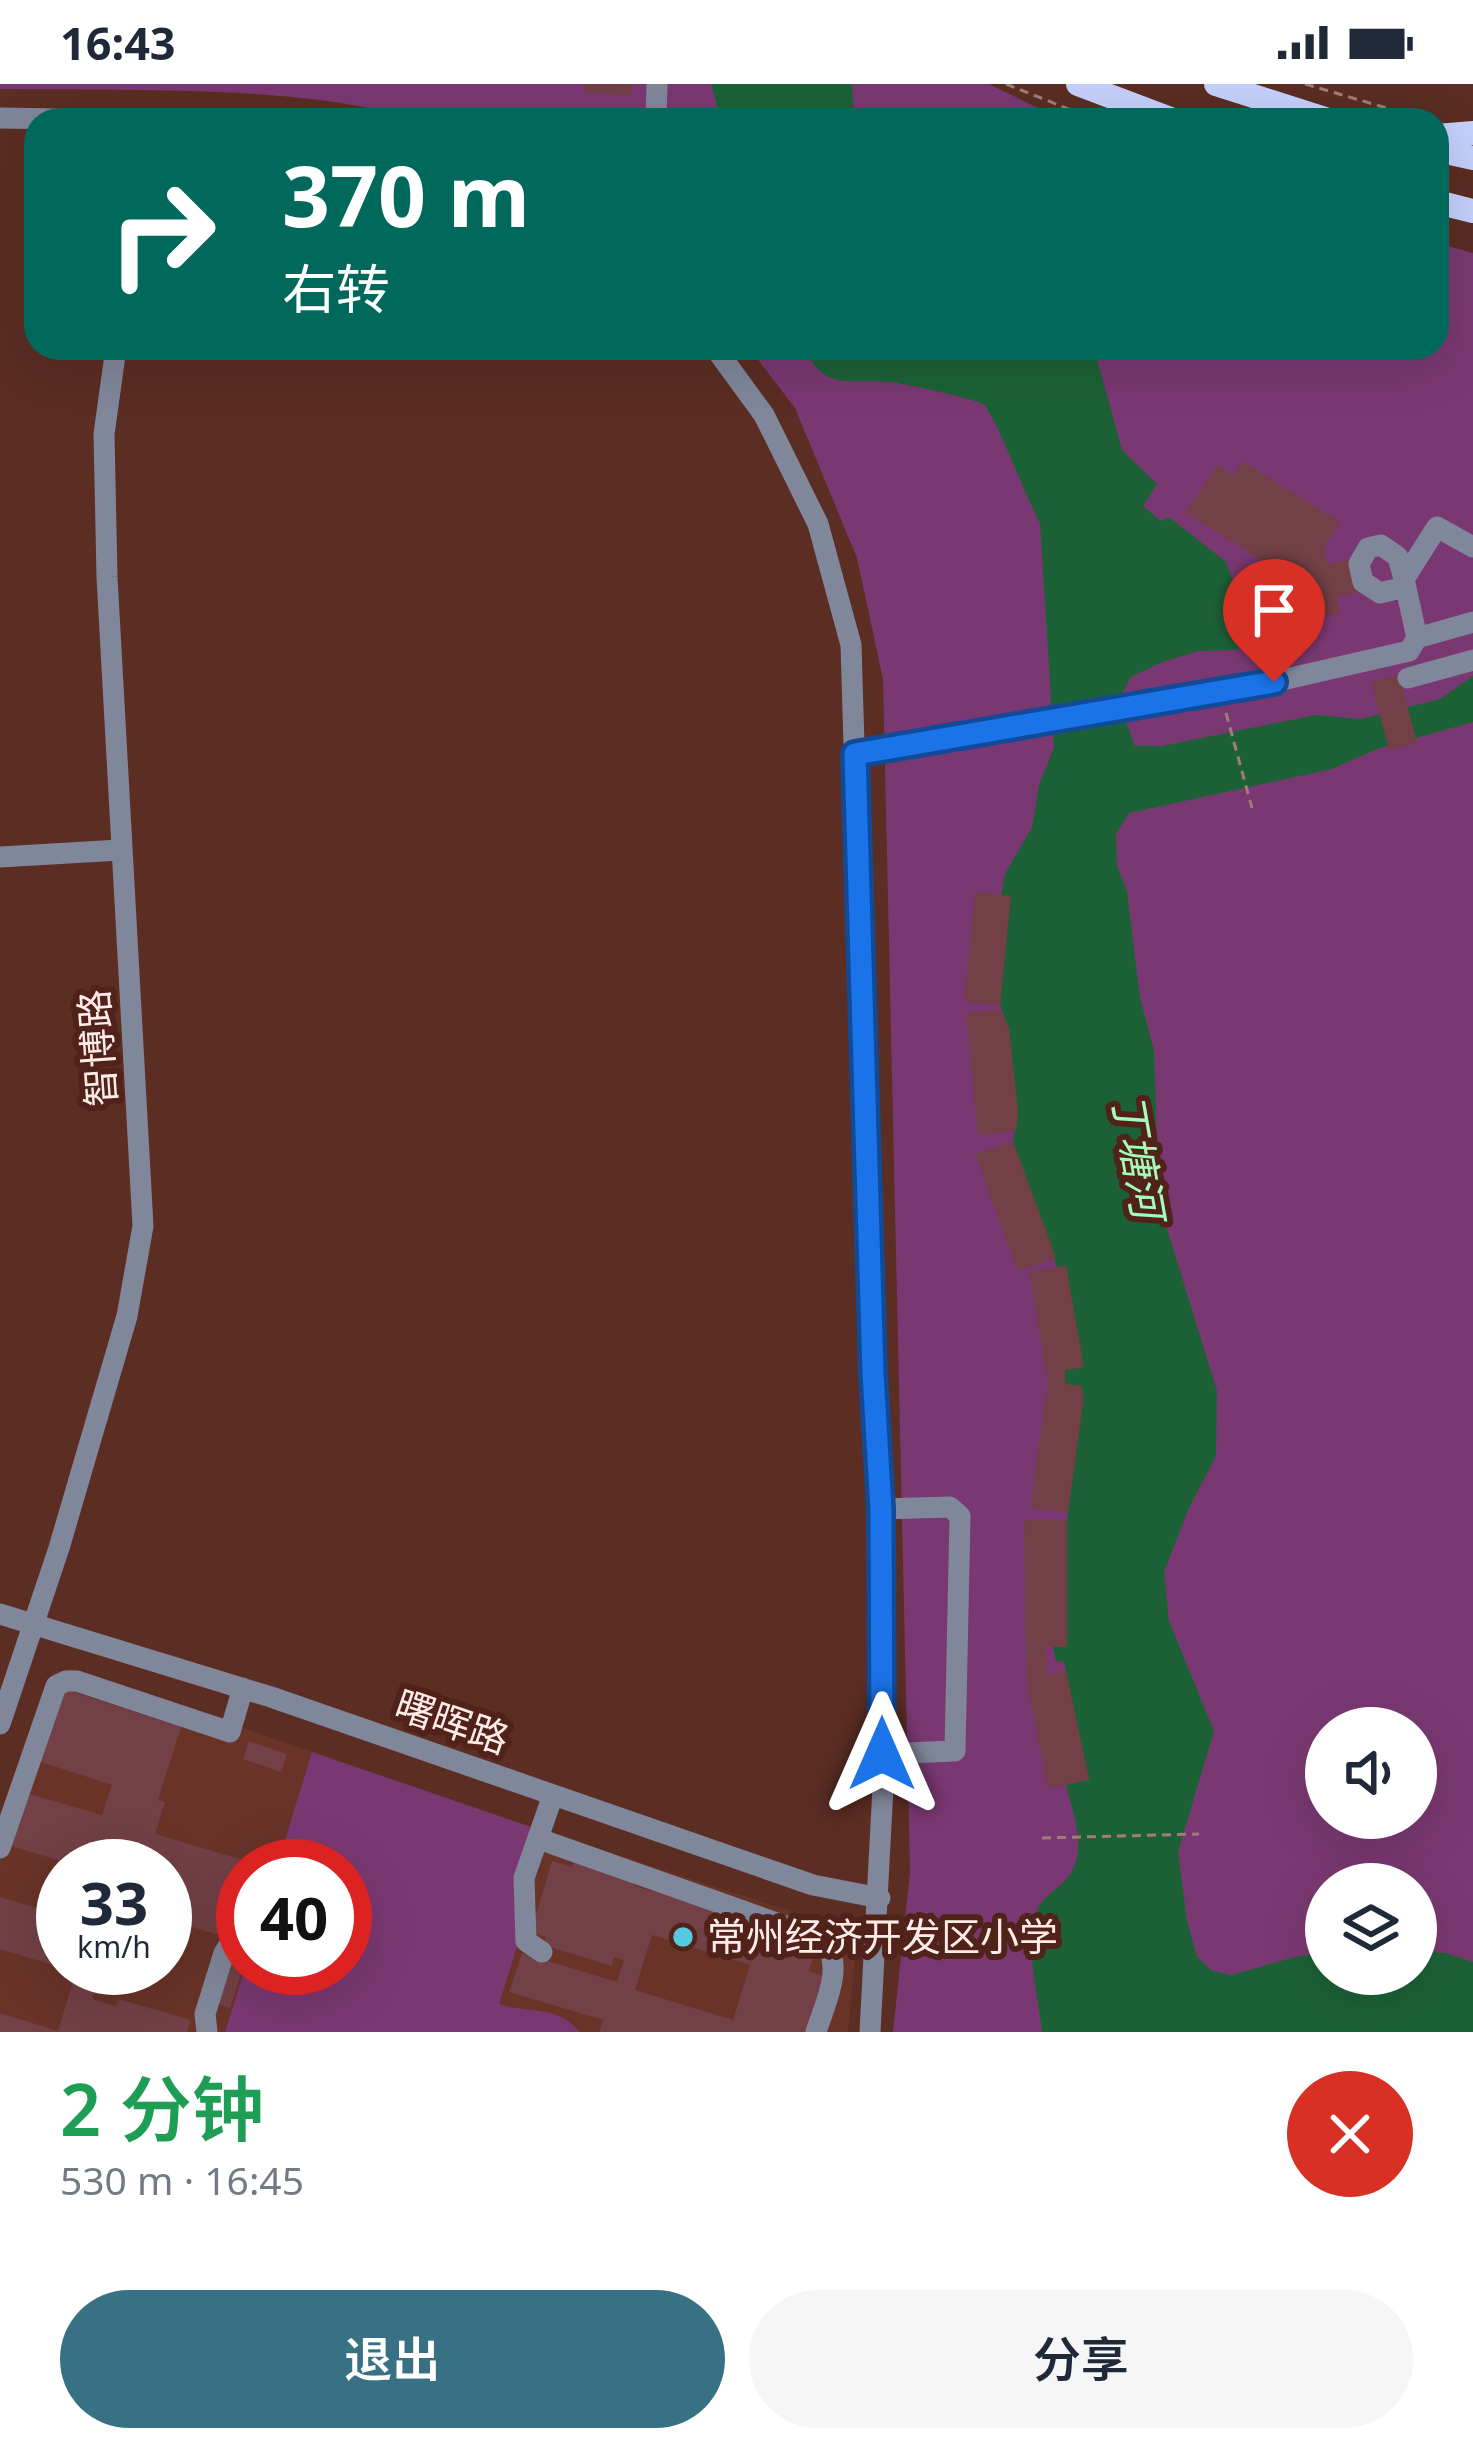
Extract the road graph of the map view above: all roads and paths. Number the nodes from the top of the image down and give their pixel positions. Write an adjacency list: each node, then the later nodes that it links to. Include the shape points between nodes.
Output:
1 (1006, 84): 5 (path)
2 (1078, 84): 6 (main road)
3 (1216, 84): 7 (main road)
4 (1305, 84): 8 (path)
5 (1066, 108)
6 (1141, 108)
7 (1291, 108)
8 (1386, 108)
9 (114, 360): 19 (street, 智博路, via 104,434)
10 (725, 360): 17 (street, via 764,415 818,524 851,645)
11 (1473, 547): 13 (street, via 1437,527 1405,583)
12 (1473, 622): 13 (street)
13 (1417, 638): 17 (street, via 1408,651 1221,694)
14 (1473, 660): 15 (street)
15 (1408, 678)
16 (1230, 726): 18 (path)
17 (855, 754): 21 (street)
18 (1252, 808)
19 (120, 850): 20 (street); 23 (street, 智博路, via 143,1226 127,1316)
20 (0, 857)
21 (881, 1509): 26 (street); 26 (street, via 950,1507 960,1516 956,1746 948,1754)
22 (0, 1614): 23 (street, 曙晖路)
23 (32, 1624): 24 (street, 曙晖路); 25 (street, 智博路)
24 (243, 1688): 27 (street, 曙晖路); 31 (street, via 230,1732 77,1682 56,1686)
25 (0, 1724)
26 (882, 1754): 32 (street)
27 (553, 1795): 30 (street); 32 (street, 曙晖路, via 813,1885)
28 (1199, 1834): 29 (path)
29 (1042, 1838)
30 (539, 1839): 33 (street, via 524,1878 526,1941); 36 (street, via 822,1939 834,1965)
31 (0, 1848)
32 (880, 1898): 37 (street)
33 (542, 1952)
34 (216, 1973): 35 (street)
35 (198, 2017)
36 (816, 2032)
37 (870, 2032)

